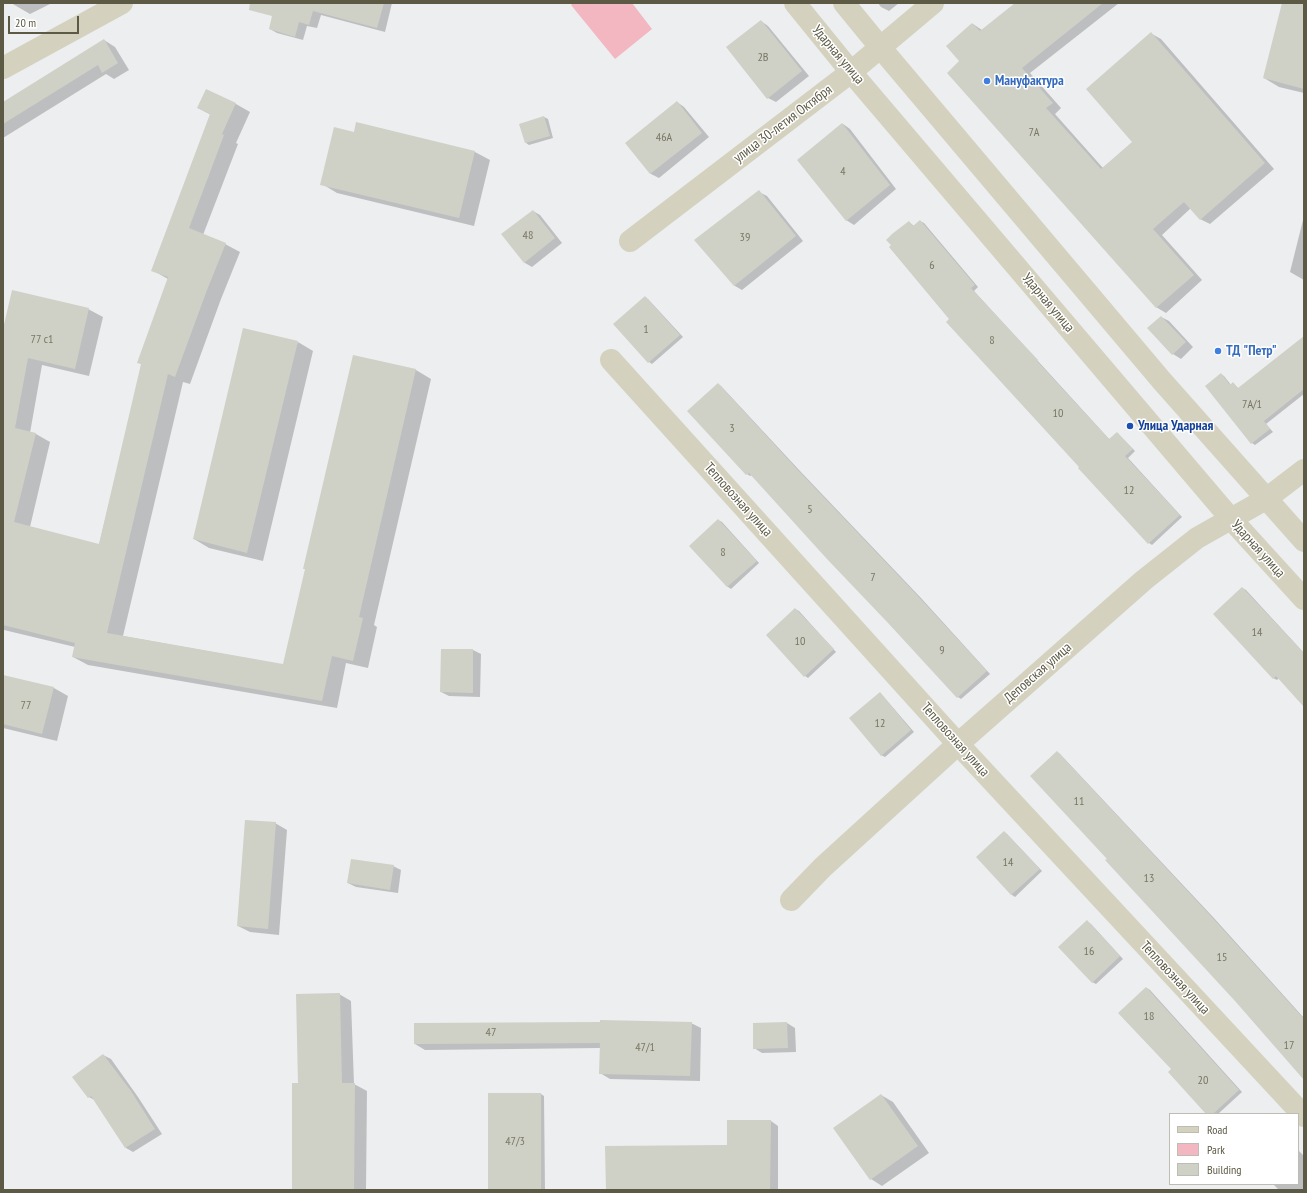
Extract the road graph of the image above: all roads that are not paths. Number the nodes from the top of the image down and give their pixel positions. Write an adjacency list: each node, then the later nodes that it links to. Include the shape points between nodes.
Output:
1 (122, 3): 6 (street)
2 (795, 3): 7 (street, Ударная улица)
3 (844, 3): 5 (street)
4 (934, 3): 5 (street, улица 30-летия Октября)
5 (880, 47): 7 (street, улица 30-летия Октября); 11 (street, via 1162,381)
6 (3, 68)
7 (851, 72): 8 (street, улица 30-летия Октября); 12 (street, Ударная улица)
8 (630, 241)
9 (611, 360): 15 (street, Тепловозная улица)
10 (1304, 470): 11 (street, Деповская улица)
11 (1266, 499): 12 (street, Деповская улица); 13 (street)
12 (1231, 519): 14 (street, Ударная улица); 15 (street, Деповская улица, via 1197,538 1144,580)
13 (1304, 541)
14 (1304, 599)
15 (958, 744): 16 (street, Деповская улица, via 823,866); 17 (street, Тепловозная улица)
16 (791, 900)
17 (1304, 1116)

